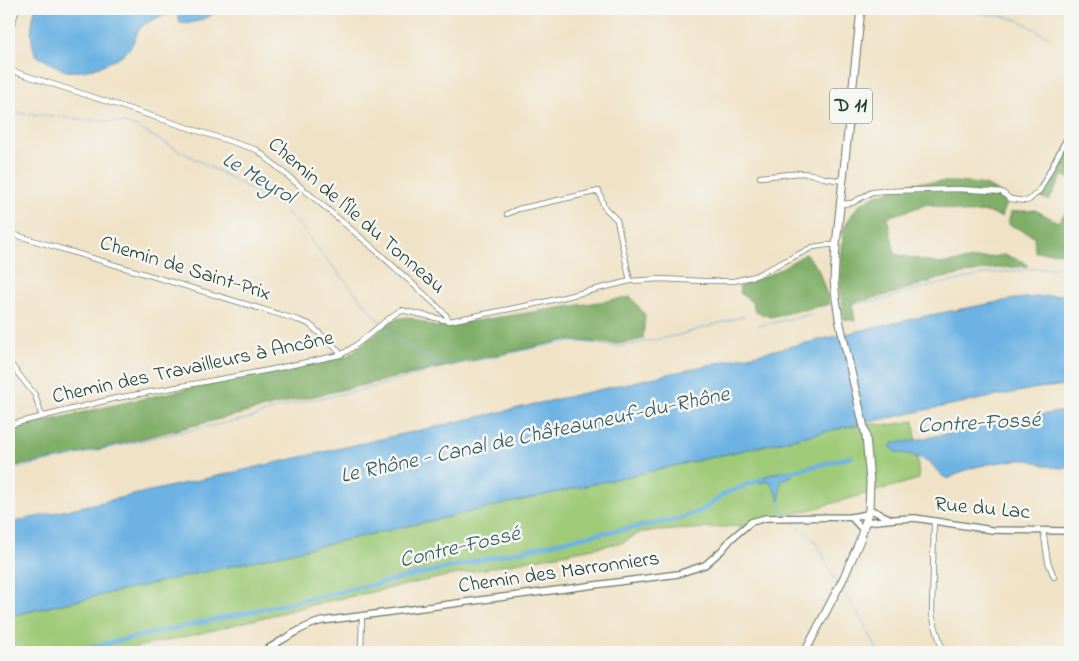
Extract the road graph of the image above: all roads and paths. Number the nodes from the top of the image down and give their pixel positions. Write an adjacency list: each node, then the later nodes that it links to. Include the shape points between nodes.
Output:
1 (17, 9): 3 (street)
2 (861, 9): 7 (main road, D 11)
3 (9, 34)
4 (9, 70): 13 (street, Chemin de l'Île du Tonneau, via 258,150 435,304)
5 (1070, 132): 8 (street, via 1040,190 1030,200 1010,199 1002,192 958,189 872,192 852,203)
6 (760, 178): 7 (street, via 811,174)
7 (844, 182): 8 (main road, D 11)
8 (841, 204): 11 (main road, D 11)
9 (507, 214): 12 (street, via 600,191 604,207 617,220)
10 (9, 233): 14 (street, Chemin de Saint-Prix, via 309,324)
11 (836, 245): 12 (street, Chemin des Travailleurs à Ancône, via 813,247 755,276 734,281); 18 (main road, D 11, via 836,299 866,436)
12 (630, 281): 13 (street, Chemin des Travailleurs à Ancône)
13 (448, 321): 14 (street, Chemin des Travailleurs à Ancône, via 400,310)
14 (340, 355): 16 (street, Chemin des Travailleurs à Ancône, via 112,399)
15 (9, 362): 16 (street, via 35,395)
16 (42, 417): 17 (street, Chemin des Travailleurs à Ancône)
17 (9, 425)
18 (869, 512): 19 (street, Chemin des Marronniers); 20 (street); 22 (main road, D 11)
19 (851, 518): 22 (street); 26 (street, Chemin des Marronniers, via 775,517 751,522 705,566 678,574)
20 (891, 519): 21 (street, Rue du Lac, via 914,518); 22 (street, Rue du Lac)
21 (934, 522): 23 (street, Rue du Lac, via 992,530); 30 (street, via 932,615)
22 (865, 526): 29 (main road, D 11, via 844,577)
23 (1043, 530): 24 (street, Rue du Lac); 25 (street)
24 (1070, 531)
25 (1054, 577)
26 (362, 615): 27 (street, Chemin des Marronniers, via 313,623); 28 (street)
27 (262, 652)
28 (361, 652)
29 (805, 652)
30 (943, 652)

